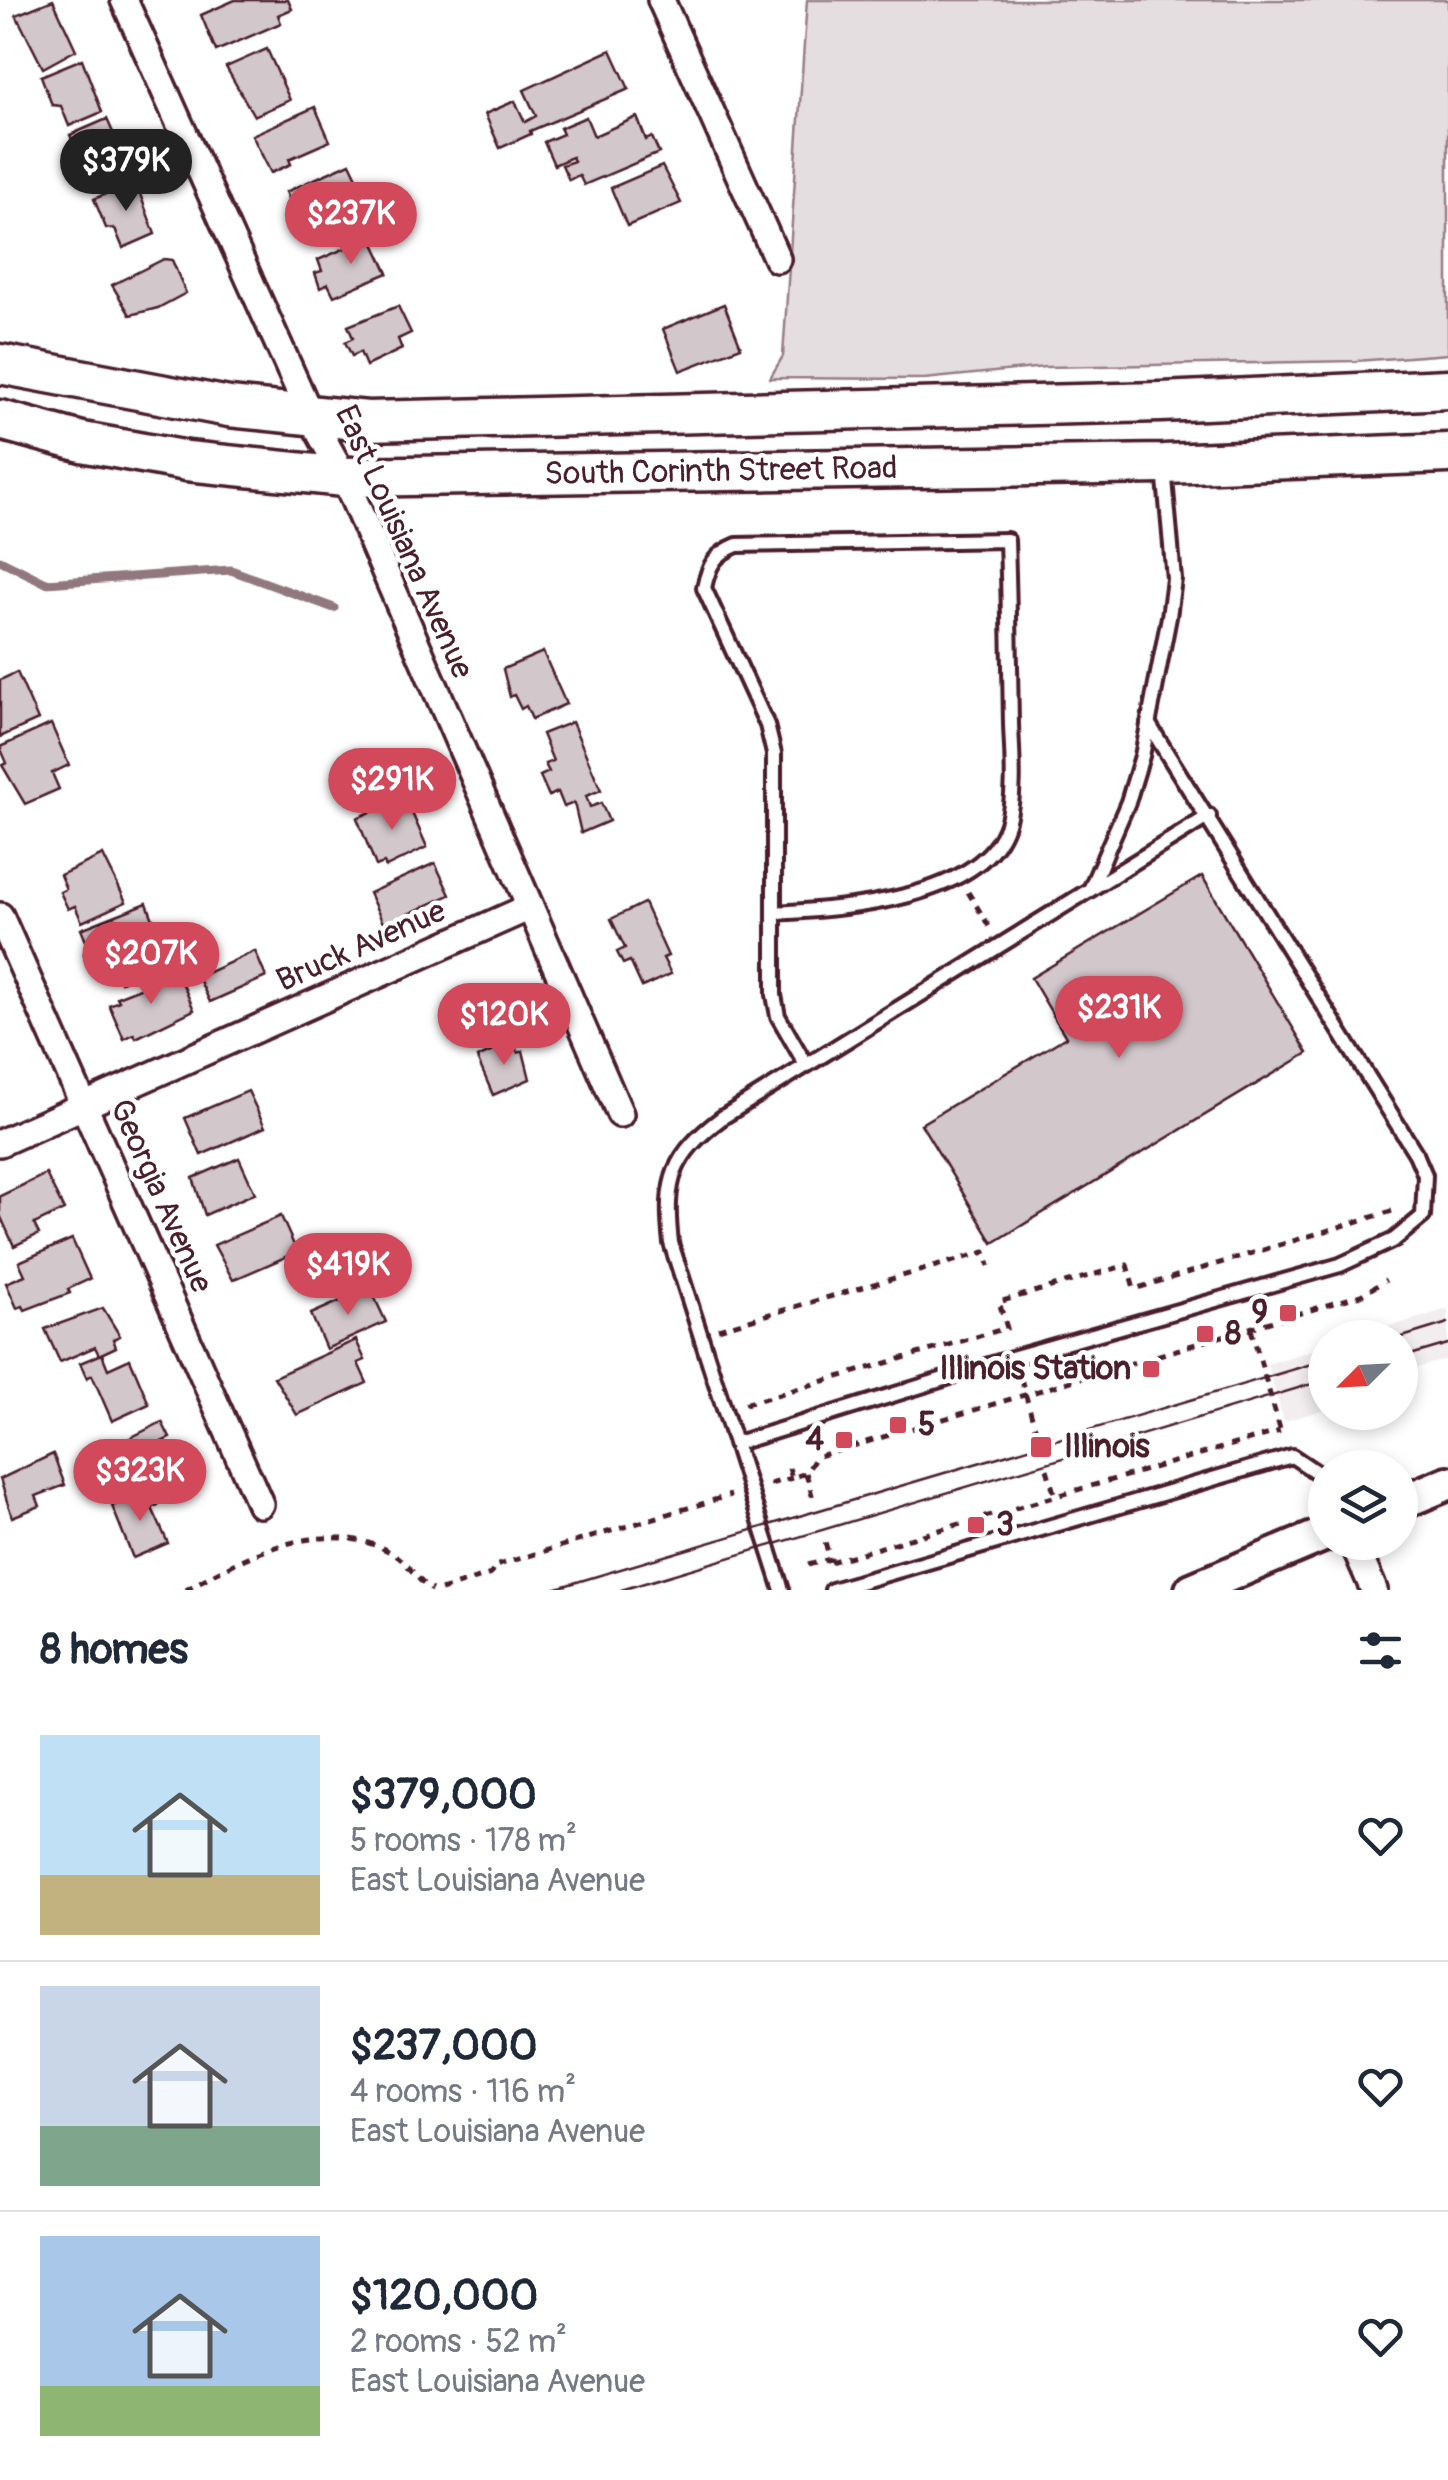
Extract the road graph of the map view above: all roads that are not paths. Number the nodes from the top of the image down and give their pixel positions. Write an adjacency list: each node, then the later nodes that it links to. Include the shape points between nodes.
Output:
1 (124, 0): 7 (street, East Louisiana Avenue)
2 (661, 0): 3 (street)
3 (777, 259)
4 (0, 364): 7 (main road, South Corinth Street Road)
5 (1448, 388): 6 (main road, South Corinth Street Road)
6 (1161, 402): 7 (main road, South Corinth Street Road); 12 (main road)
7 (312, 419): 13 (street, East Louisiana Avenue)
8 (0, 420): 13 (main road, South Corinth Street Road, via 187,461)
9 (1448, 430): 11 (main road)
10 (1448, 453): 11 (main road, South Corinth Street Road)
11 (1390, 454): 12 (main road, South Corinth Street Road)
12 (1164, 464): 13 (main road, South Corinth Street Road); 14 (lane, via 1174,579)
13 (344, 477): 17 (street, East Louisiana Avenue)
14 (1148, 723): 15 (lane); 16 (lane, via 1128,802)
15 (1209, 816): 16 (lane); 24 (lane, via 1416,1154 1425,1175 1422,1216 1394,1240 1340,1265)
16 (1089, 892): 20 (lane)
17 (530, 907): 21 (street, Bruck Avenue); 22 (street, East Louisiana Avenue)
18 (774, 913): 18 (lane, via 774,754 704,588 718,552 737,544 1008,540 1012,785 1006,827 982,858 938,885 890,902); 20 (lane, via 778,1016)
19 (0, 916): 21 (street, Georgia Avenue)
20 (806, 1065): 24 (lane, via 700,1134 672,1172 671,1242)
21 (85, 1105): 23 (street, Bruck Avenue); 28 (street, Georgia Avenue)
22 (620, 1114)
23 (0, 1143)
24 (737, 1443): 31 (lane)
25 (1308, 1467): 32 (lane, via 1292,1456)
26 (1448, 1483): 27 (street)
27 (1418, 1496)
28 (260, 1504)
29 (1308, 1541): 33 (street)
30 (1362, 1560): 34 (street)
31 (782, 1590)
32 (832, 1590)
33 (1192, 1590)
34 (1374, 1590)

